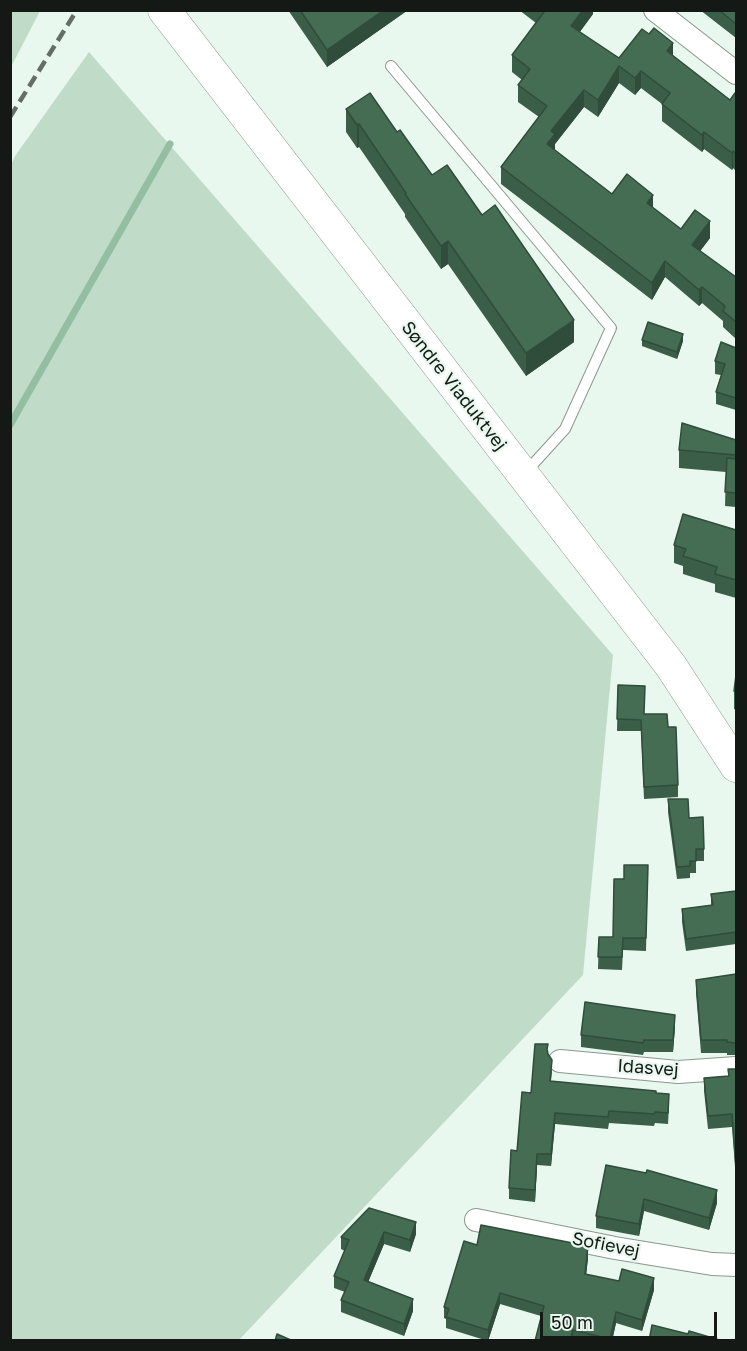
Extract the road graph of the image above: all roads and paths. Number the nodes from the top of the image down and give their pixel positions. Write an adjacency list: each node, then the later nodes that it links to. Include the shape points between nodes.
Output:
1 (164, 10): 5 (main road, Søndre Viaduktvej)
2 (655, 10): 4 (street)
3 (391, 66): 5 (lane, via 611,328 565,429)
4 (736, 73)
5 (523, 475): 6 (main road, Søndre Viaduktvej, via 671,666)
6 (736, 766)
7 (560, 1061): 8 (street, Idasvej, via 678,1072)
8 (736, 1068)
9 (476, 1220): 10 (street, Sofievej, via 615,1248)
10 (736, 1265)

